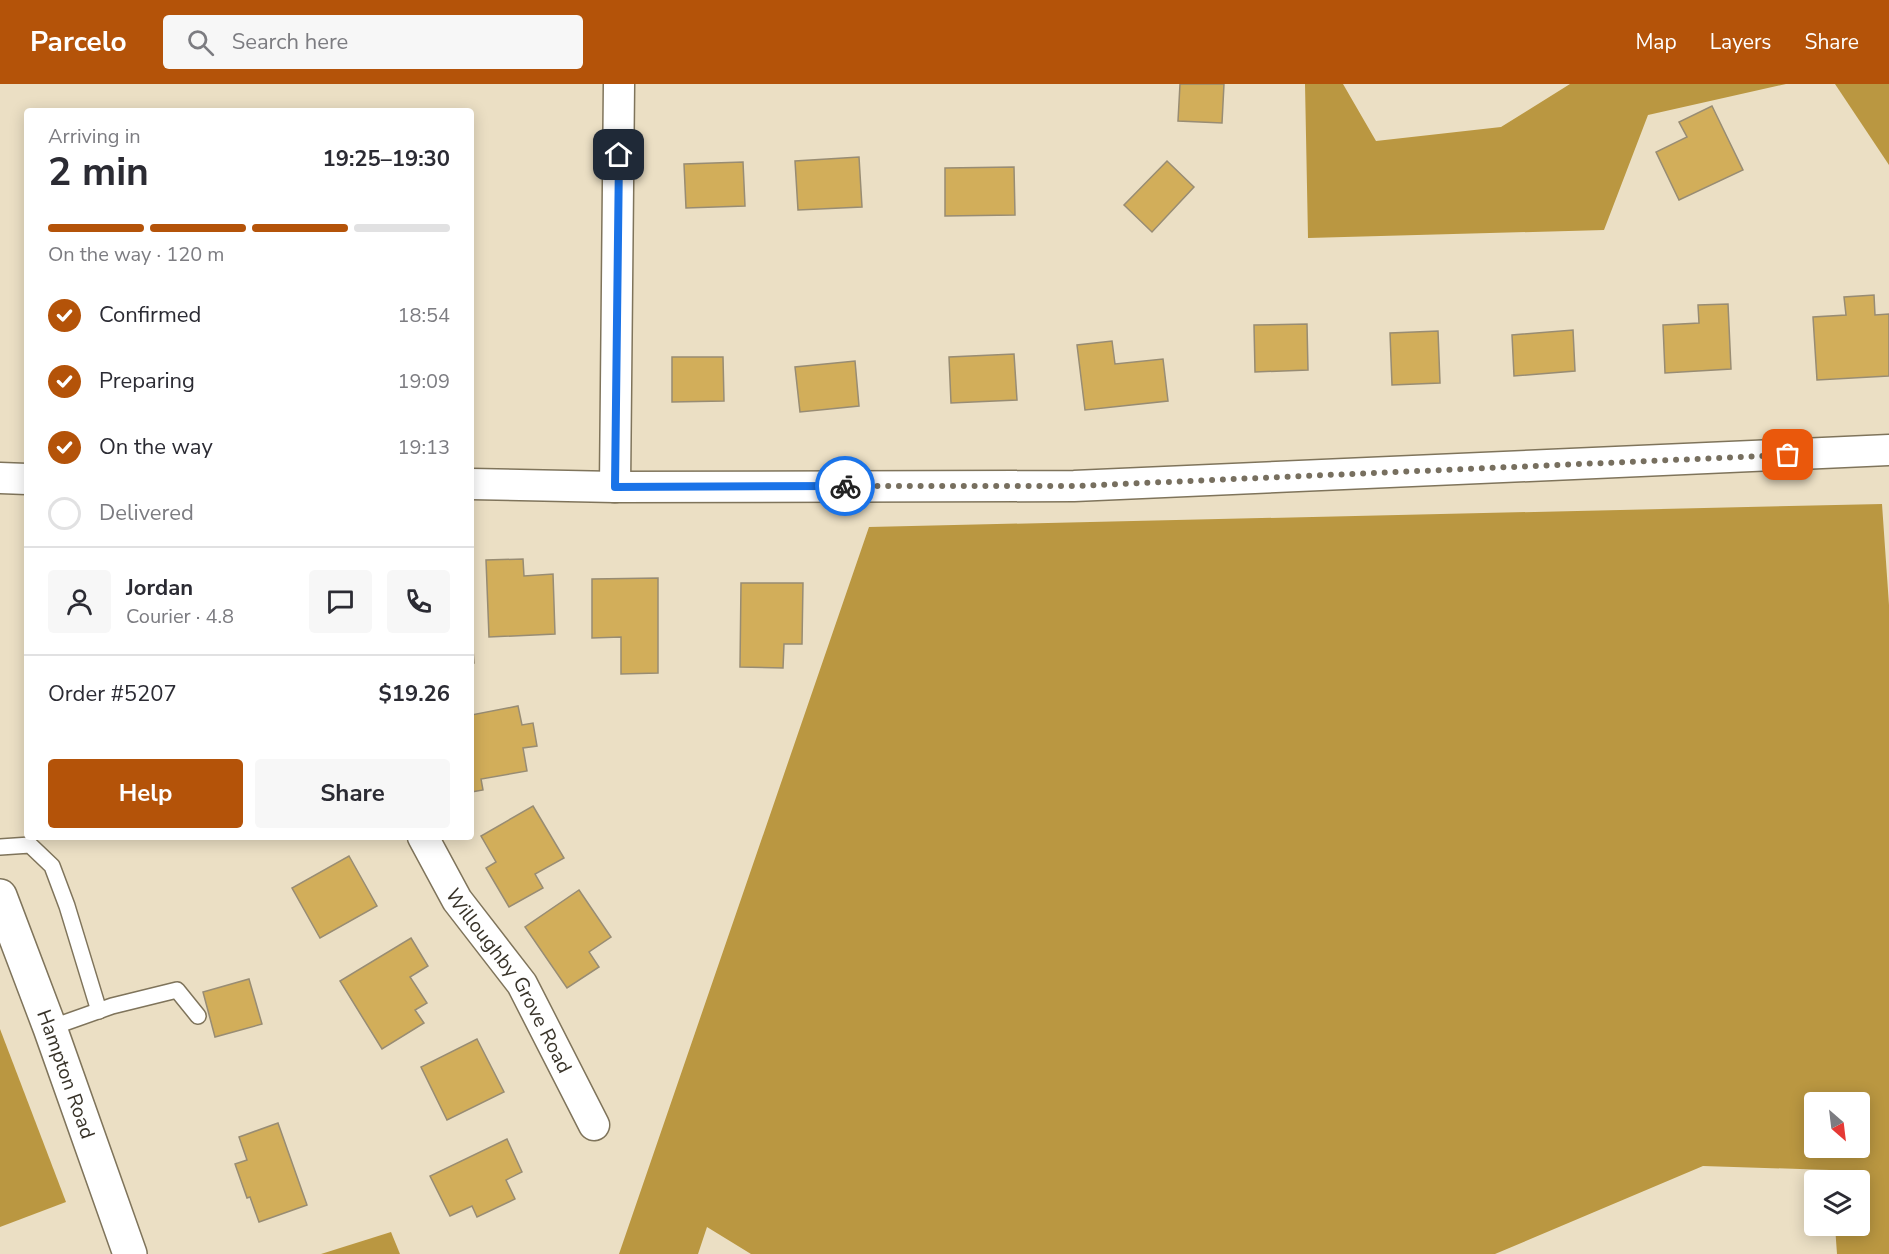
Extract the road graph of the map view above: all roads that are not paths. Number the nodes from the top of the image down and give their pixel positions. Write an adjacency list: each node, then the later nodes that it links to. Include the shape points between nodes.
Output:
1 (620, 84): 6 (street)
2 (1889, 450): 6 (street, via 1074,486)
3 (0, 478): 4 (street)
4 (24, 478)
5 (474, 484): 6 (street)
6 (615, 487)
7 (425, 840): 13 (street, Willoughby Grove Road, via 457,900 522,984)
8 (0, 847): 10 (lane, via 30,845 52,866)
9 (0, 896): 12 (main road, Hampton Road)
10 (99, 1011): 11 (lane, via 177,990); 12 (lane)
11 (198, 1016)
12 (50, 1028): 14 (main road, Hampton Road)
13 (594, 1125)
14 (130, 1254)

